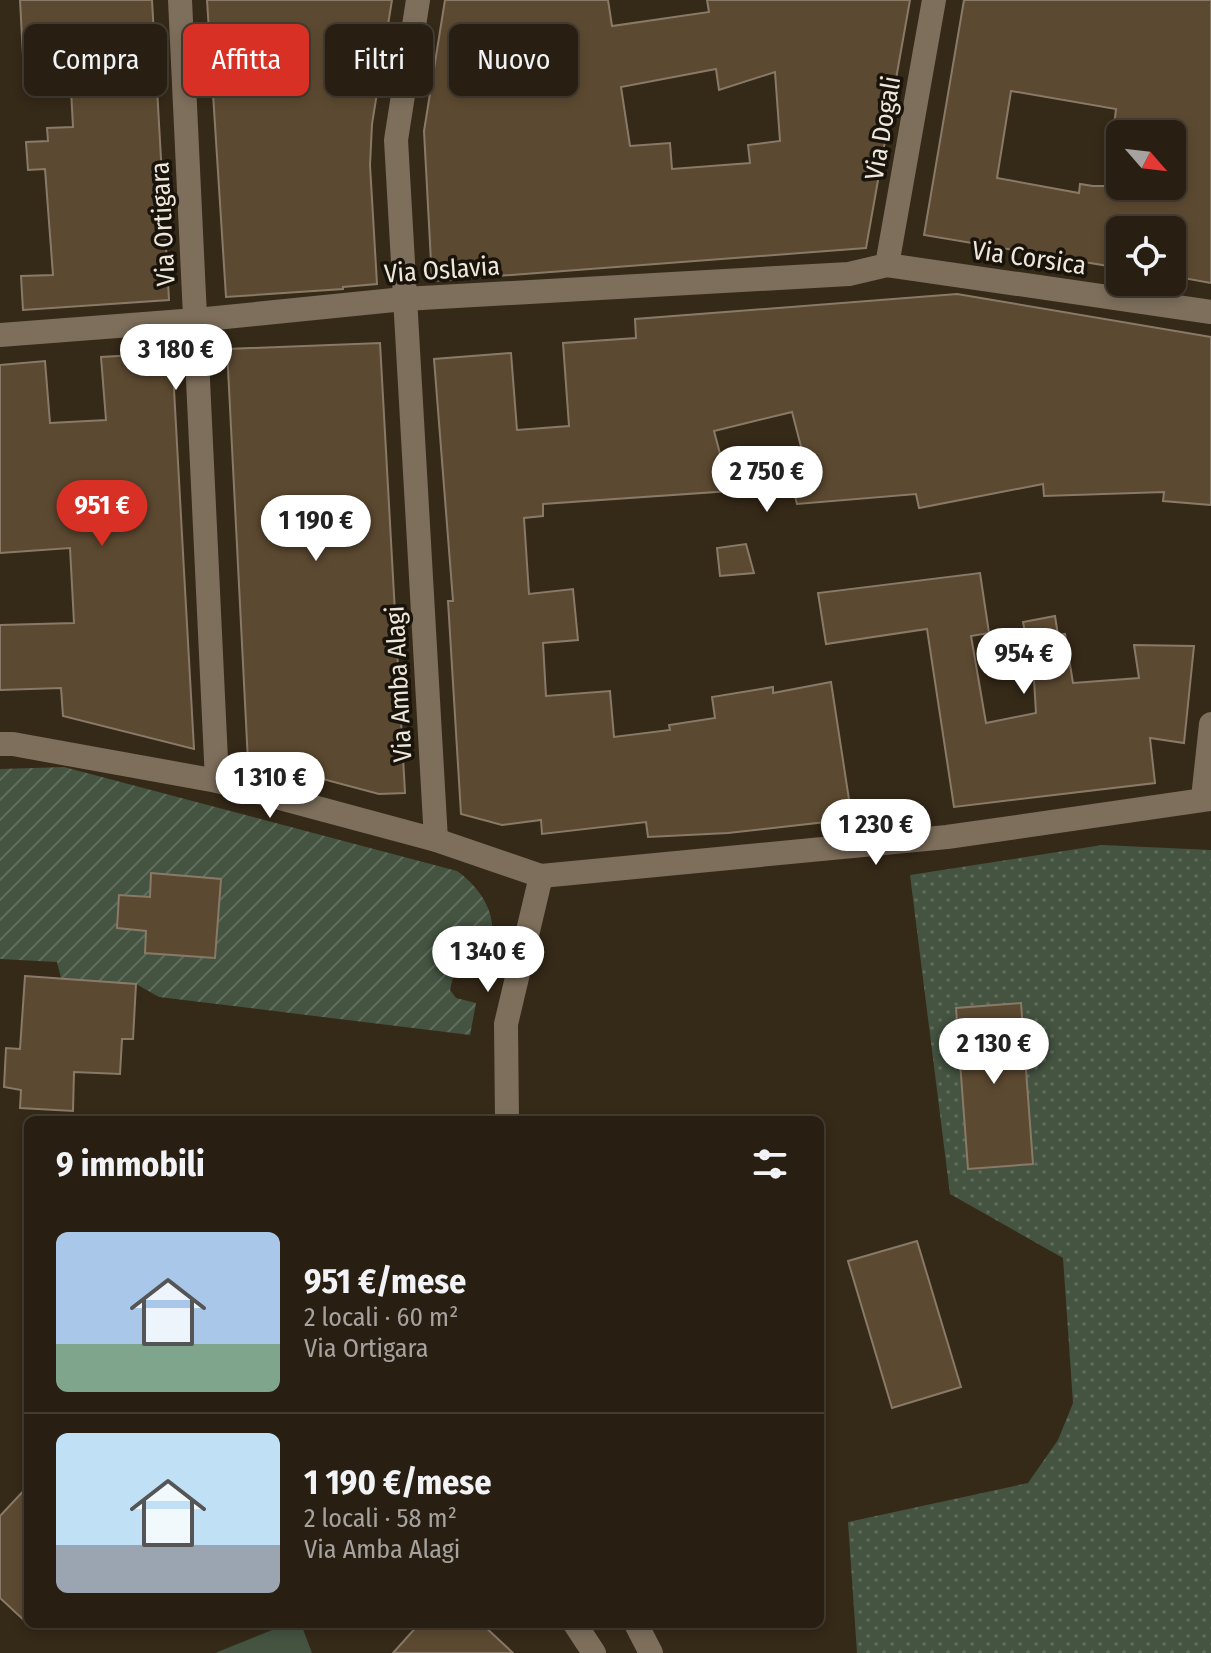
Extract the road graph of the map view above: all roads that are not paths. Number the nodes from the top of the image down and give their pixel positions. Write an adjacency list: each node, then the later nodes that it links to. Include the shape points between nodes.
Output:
1 (180, 0): 7 (street, Via Ortigara)
2 (418, 0): 5 (street, Via Amba Alagi, via 396,140)
3 (934, 0): 4 (street, Via Dogali)
4 (887, 265): 5 (street, Via Oslavia, via 849,274); 6 (street, Via Corsica)
5 (404, 299): 7 (street, Via Oslavia); 13 (street, Via Amba Alagi)
6 (1211, 312)
7 (196, 320): 8 (street, Via Oslavia); 11 (street, Via Ortigara)
8 (0, 335)
9 (1211, 724): 12 (street)
10 (0, 744): 11 (street)
11 (217, 781): 13 (street)
12 (1207, 799): 14 (street, via 947,837)
13 (436, 840): 14 (street)
14 (541, 876): 15 (street, via 506,1024)
15 (507, 1116)
16 (578, 1628): 18 (street)
17 (638, 1628): 19 (street)
18 (594, 1653)
19 (651, 1653)

